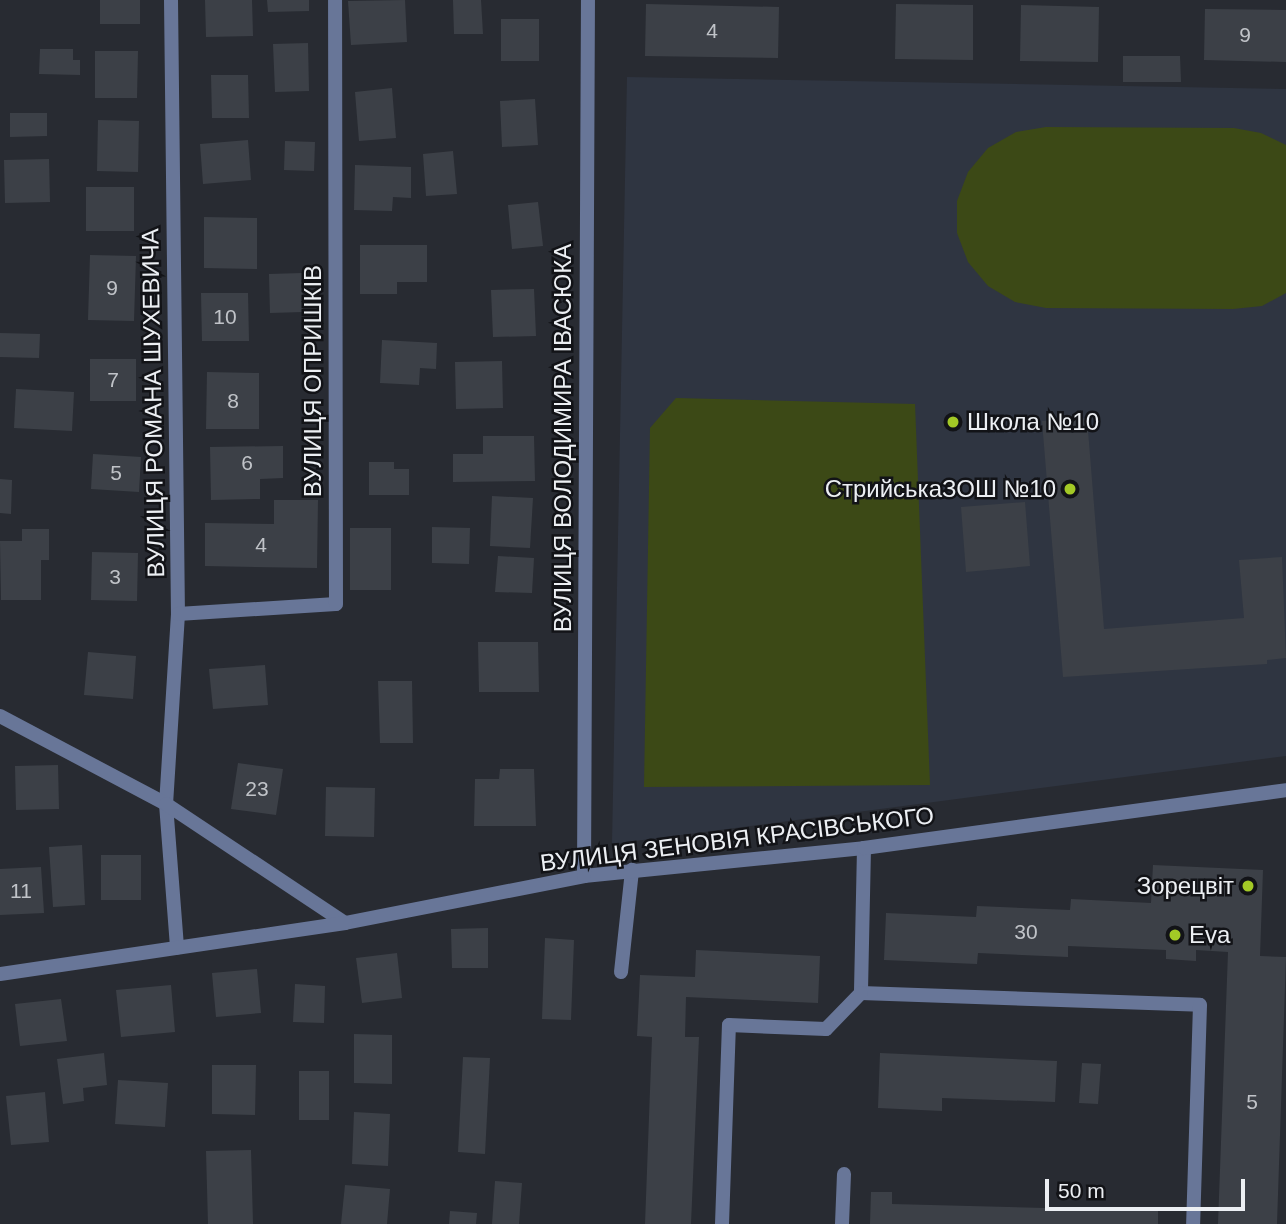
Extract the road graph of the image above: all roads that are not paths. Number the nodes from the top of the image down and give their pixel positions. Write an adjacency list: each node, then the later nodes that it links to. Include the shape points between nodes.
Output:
1 (171, 0): 4 (street, ВУЛИЦЯ РОМАНА ШУХЕВИЧА)
2 (335, 0): 4 (street, ВУЛИЦЯ ОПРИШКІВ, via 335,604)
3 (588, 0): 10 (street, ВУЛИЦЯ ВОЛОДИМИРА ІВАСЮКА)
4 (178, 614): 7 (street, ВУЛИЦЯ РОМАНА ШУХЕВИЧА)
5 (0, 716): 7 (street)
6 (1286, 790): 8 (street, ВУЛИЦЯ ЗЕНОВІЯ КРАСІВСЬКОГО)
7 (166, 804): 11 (street); 12 (street, ВУЛИЦЯ РОМАНА ШУХЕВИЧА)
8 (864, 848): 9 (street, ВУЛИЦЯ ЗЕНОВІЯ КРАСІВСЬКОГО); 15 (street)
9 (632, 870): 10 (street, ВУЛИЦЯ ЗЕНОВІЯ КРАСІВСЬКОГО); 13 (street)
10 (584, 876): 11 (street, ВУЛИЦЯ ЗЕНОВІЯ КРАСІВСЬКОГО)
11 (345, 923): 12 (street, ВУЛИЦЯ ЗЕНОВІЯ КРАСІВСЬКОГО)
12 (177, 948): 14 (street, ВУЛИЦЯ ЗЕНОВІЯ КРАСІВСЬКОГО)
13 (621, 972)
14 (0, 974)
15 (860, 993): 17 (street, via 826,1029 729,1026); 19 (street, via 1200,1005)
16 (844, 1174): 18 (street)
17 (722, 1224)
18 (842, 1224)
19 (1193, 1224)

